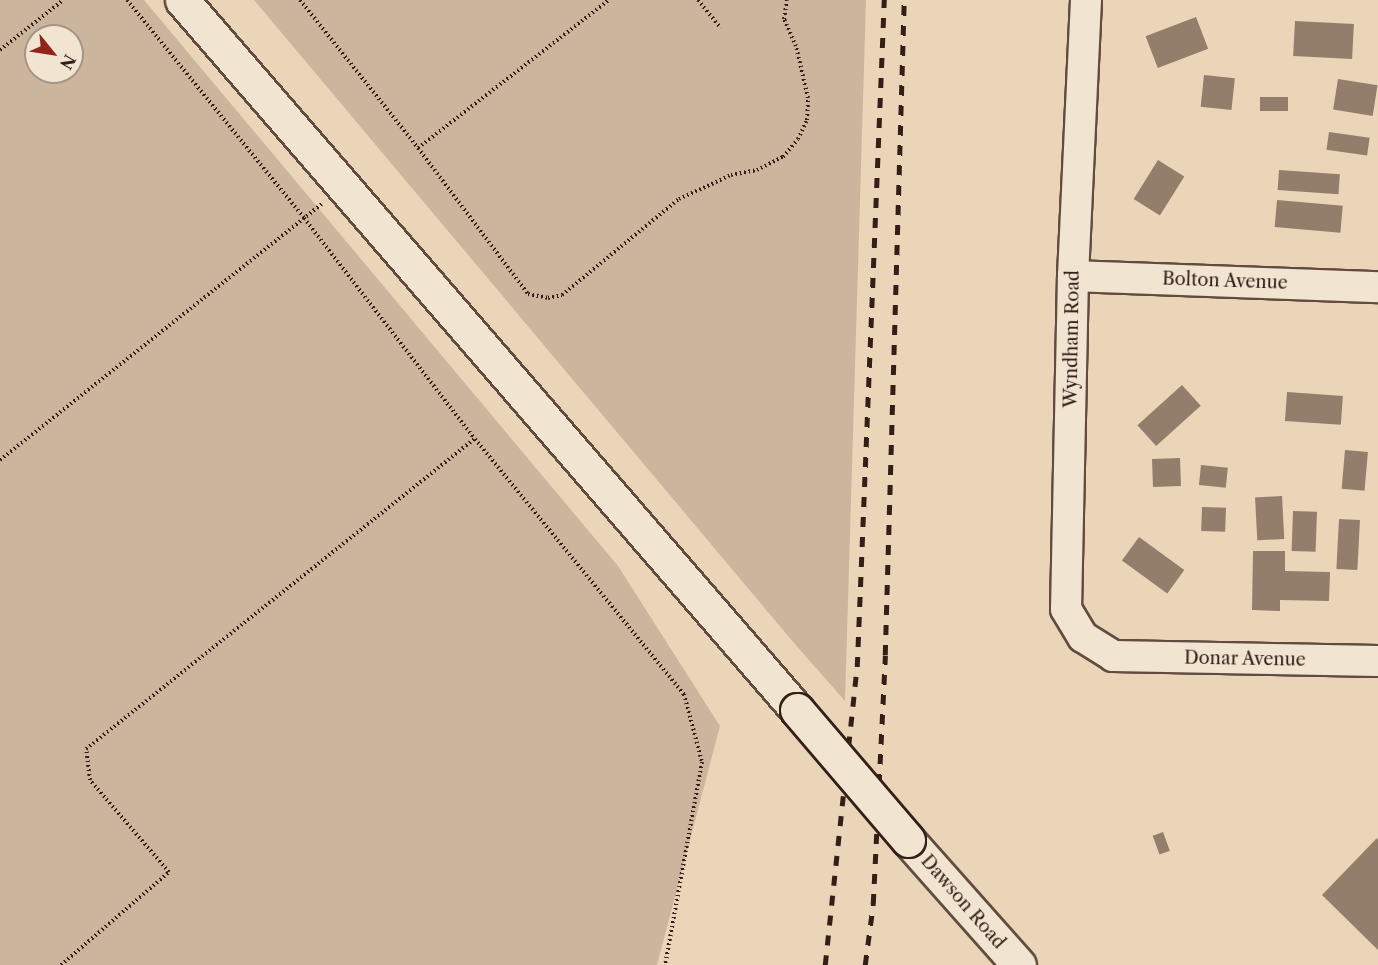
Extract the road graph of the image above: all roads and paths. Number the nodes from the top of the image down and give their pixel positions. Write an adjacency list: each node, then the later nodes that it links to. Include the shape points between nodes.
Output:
1 (63, 0): 10 (path)
2 (127, 0): 13 (path)
3 (182, 0): 12 (street, Dawson Road)
4 (300, 0): 11 (path)
5 (609, 0): 11 (path)
6 (698, 0): 9 (path)
7 (787, 0): 11 (path, via 784,19 796,46 808,98 807,120 798,140 783,157 680,199 562,296 528,294)
8 (1086, 0): 14 (street, Wyndham Road)
9 (721, 28)
10 (0, 50)
11 (418, 148)
12 (344, 188): 13 (path); 22 (street, Dawson Road, bridge)
13 (304, 218): 16 (path); 17 (path)
14 (1073, 276): 15 (street, Bolton Avenue); 18 (street, Wyndham Road, via 1066,609 1083,637)
15 (1378, 287)
16 (475, 439): 20 (path, via 86,749 90,780 170,872); 21 (path, via 684,694 702,762)
17 (0, 460)
18 (1113, 656): 19 (street, Donar Avenue)
19 (1378, 661)
20 (61, 965)
21 (664, 965)
22 (1019, 965)

